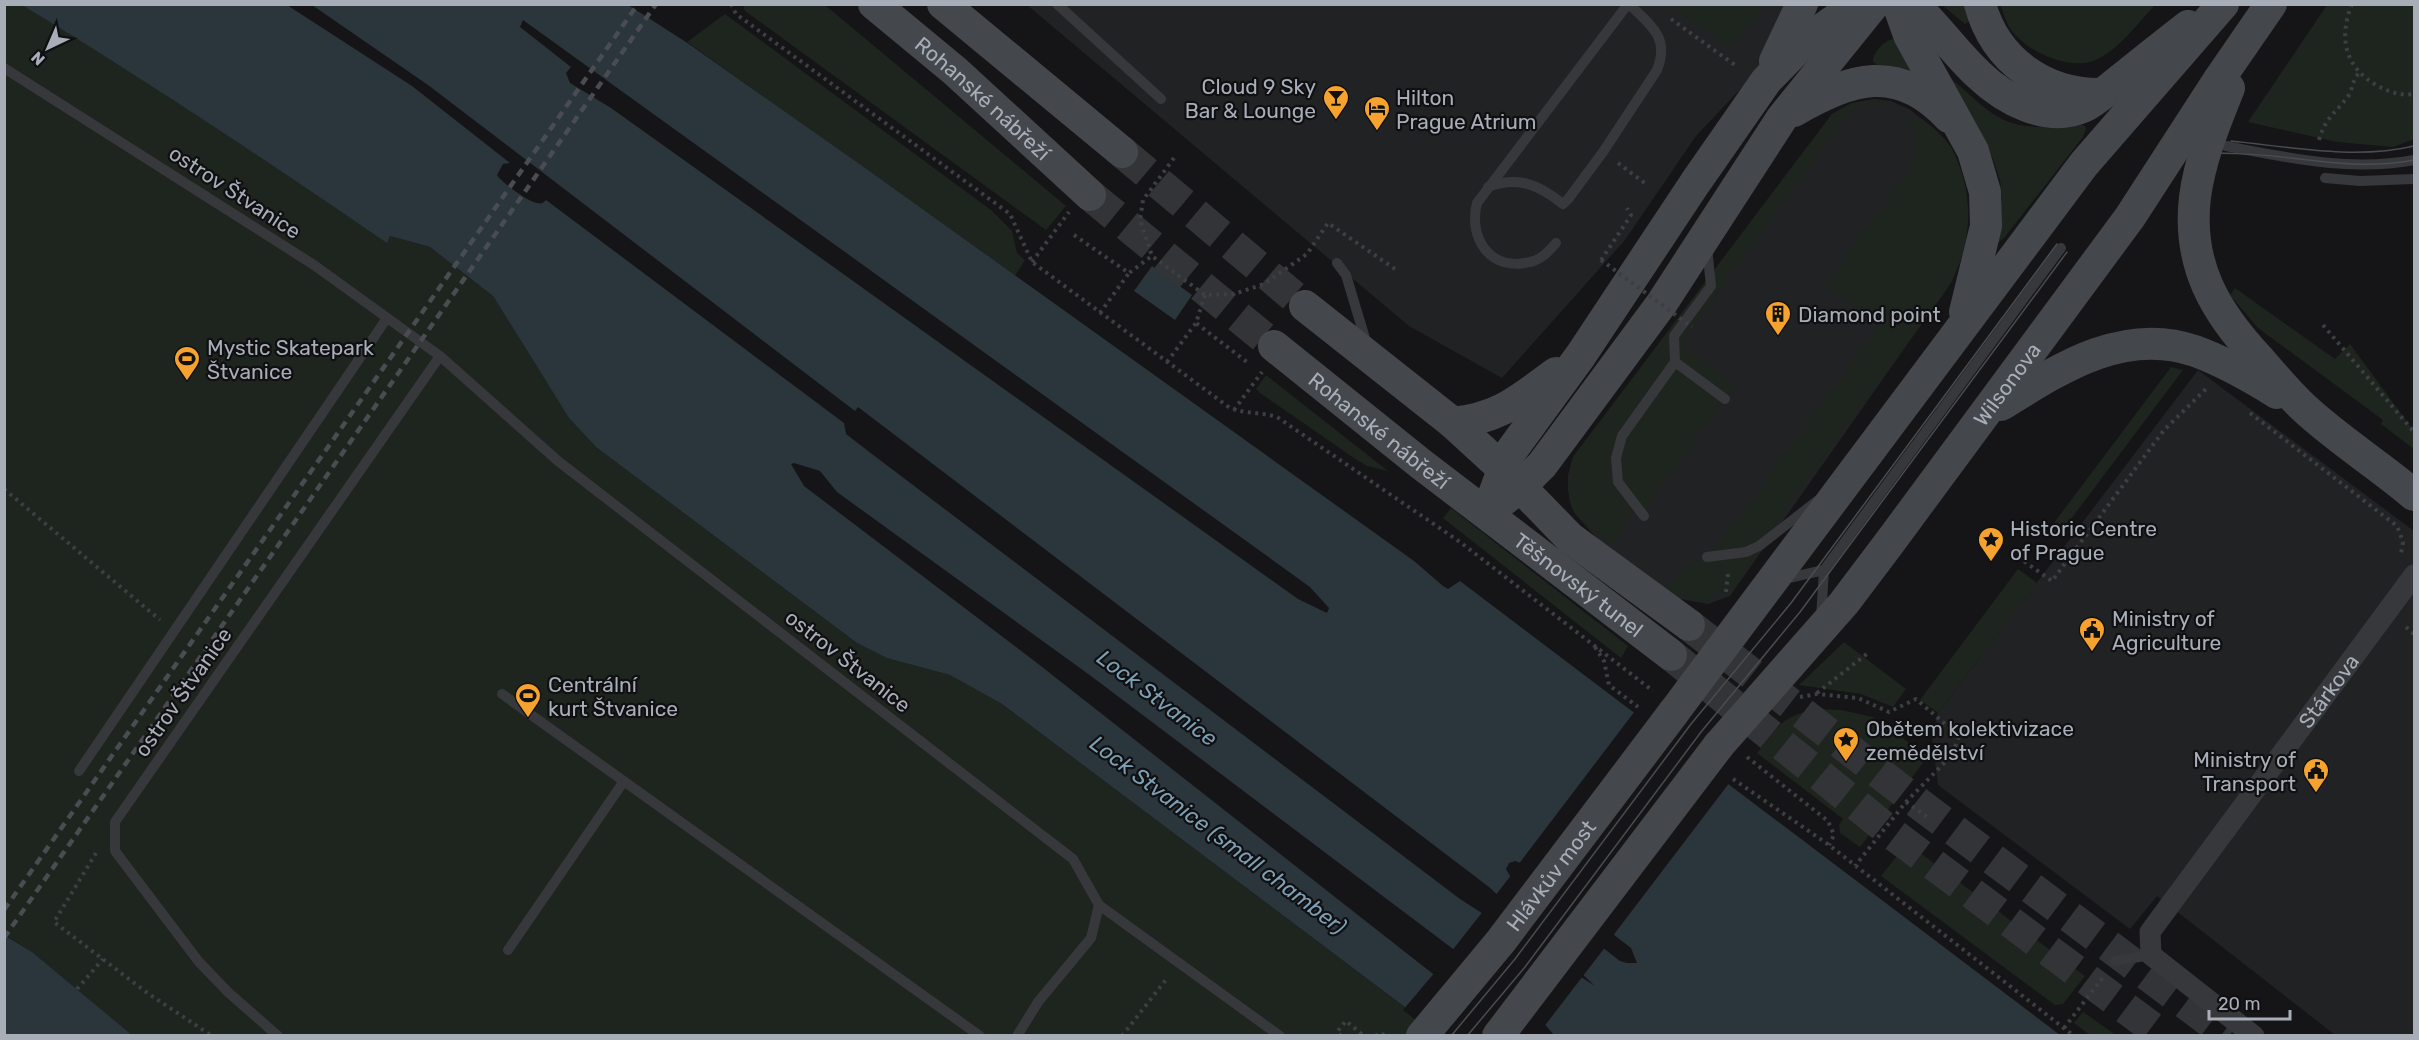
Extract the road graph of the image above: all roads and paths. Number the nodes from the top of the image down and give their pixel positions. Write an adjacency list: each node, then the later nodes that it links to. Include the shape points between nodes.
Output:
1 (731, 4): 44 (path, via 736,14 1010,214)
2 (874, 4): 37 (main road, Rohanské nábřeží, via 954,71)
3 (943, 4): 29 (main road, Rohanské nábřeží)
4 (1058, 4): 24 (lane)
5 (1628, 4): 30 (lane, via 1658,33 1663,56); 36 (lane)
6 (1802, 4): 21 (main road)
7 (1857, 4): 21 (main road, via 1803,43)
8 (1874, 4): 25 (main road)
9 (1898, 4): 26 (main road, via 1909,35)
10 (1913, 4): 22 (main road, via 1980,76 2010,98 2039,109 2061,111 2082,108)
11 (1980, 4): 22 (main road, via 1998,46 2024,71 2064,90)
12 (2214, 4): 22 (main road)
13 (2223, 4): 55 (main road, via 2084,164)
14 (2271, 4): 17 (main road, Wilsonova)
15 (2352, 4): 20 (path, via 2344,30 2349,58)
16 (1663, 13): 18 (path)
17 (2251, 31): 65 (main road, via 2198,178 2194,218 2199,267 2209,293 2237,336); 68 (main road, Wilsonova, via 2130,218)
18 (1735, 65)
19 (4, 68): 51 (lane, ostrov Štvanice, via 314,266)
20 (2359, 73): 23 (path, via 2385,90); 27 (path, via 2350,93 2328,117)
21 (1766, 81): 56 (main road)
22 (2103, 94)
23 (2415, 94)
24 (1161, 99)
25 (1782, 118): 26 (main road, via 1842,86 1871,80 1914,91); 40 (main road)
26 (1960, 128): 55 (main road, via 1980,168 1987,210 1976,274)
27 (2319, 140)
28 (2226, 146): 32 (lane, via 2345,165 2370,166)
29 (1122, 152)
30 (1603, 152): 35 (path); 36 (lane, via 1563,204 1534,185 1505,181)
31 (1174, 158): 43 (path, via 1143,200 1140,219)
32 (2415, 159)
33 (2325, 178): 34 (lane)
34 (2415, 179)
35 (1646, 184)
36 (1487, 187): 41 (lane, via 1473,218 1481,246 1493,257 1509,264 1530,262)
37 (1081, 202): 44 (path)
38 (1627, 208): 54 (path, bridge, via 1631,214 1601,260)
39 (1074, 235): 47 (path)
40 (1706, 239): 62 (lane, via 1711,286 1674,336); 72 (main road, via 1549,456)
41 (1556, 243)
42 (2061, 248): 80 (lane)
43 (1152, 256): 47 (path); 48 (path)
44 (1032, 262): 50 (path)
45 (1337, 263): 59 (lane, via 1346,275)
46 (1398, 271): 48 (path, via 1328,223 1307,254 1264,284 1234,294)
47 (1129, 273): 50 (path)
48 (1205, 295): 52 (path)
49 (1305, 306): 59 (main road)
50 (1101, 313): 60 (path)
51 (387, 318): 57 (lane, ostrov Štvanice); 84 (lane)
52 (1196, 323): 60 (path); 61 (path)
53 (2323, 325): 70 (path)
54 (1692, 327)
55 (1959, 333): 71 (main road)
56 (1581, 355): 69 (main road, via 1505,410); 72 (main road, via 1509,454)
57 (440, 356): 97 (lane, ostrov Štvanice); 100 (lane, ostrov Štvanice, via 558,461 1073,860)
58 (1270, 357): 66 (path); 75 (main road, Rohanské nábřeží)
59 (1370, 357): 69 (main road)
60 (1167, 362): 66 (path)
61 (1247, 362)
62 (1675, 362): 64 (lane); 76 (lane, via 1622,436 1616,458 1618,482)
63 (2214, 372): 65 (main road); 68 (main road, via 2181,347 2145,344 2107,349 2056,370); 77 (path, via 2164,430 2052,581)
64 (1725, 399)
65 (2304, 408): 74 (main road)
66 (1234, 410): 85 (path, via 1283,420 1460,542)
67 (2248, 412): 79 (path, via 2397,526)
68 (1985, 415): 83 (main road, Wilsonova)
69 (1453, 423): 72 (main road)
70 (2415, 432)
71 (1851, 475): 78 (lane, via 1759,546 1746,552); 81 (main road)
72 (1511, 478): 75 (main road); 82 (main road, Těšnovský tunel, via 1570,538)
73 (4, 489): 84 (path)
74 (2415, 495)
75 (1486, 513): 87 (main road, Těšnovský tunel)
76 (1644, 516)
77 (2018, 556)
78 (1707, 557)
79 (2407, 567): 102 (street, Stárkova, via 2150,932)
80 (1824, 570): 81 (lane); 83 (lane)
81 (1770, 583): 89 (main road)
82 (1689, 625)
83 (1820, 630): 91 (main road, Wilsonova)
84 (174, 632): 92 (lane)
85 (1592, 642): 89 (path); 90 (path, via 1604,661 1609,684)
86 (1868, 652): 95 (path, via 1817,694 1858,698 1889,712 1916,699 1959,736 1952,755)
87 (1671, 655)
88 (502, 694): 94 (lane)
89 (1666, 703): 118 (main road, Hlávkův most, bridge, via 1501,941)
90 (1638, 706)
91 (1729, 748): 98 (path, via 1828,821 1834,835); 119 (main road, bridge)
92 (79, 771)
93 (1732, 779): 98 (path)
94 (624, 781): 101 (lane); 110 (lane)
95 (1906, 802): 96 (path); 99 (path)
96 (1927, 817)
97 (115, 822): 103 (path, via 54,922); 109 (lane, via 115,851 199,962)
98 (1829, 845): 99 (path)
99 (1855, 866): 107 (path)
100 (1100, 905): 105 (lane); 111 (lane, via 1091,938 1038,1002)
101 (508, 950)
102 (2151, 955): 104 (lane); 121 (street)
103 (103, 959): 106 (path); 108 (path)
104 (2115, 961): 107 (path)
105 (1179, 963): 112 (path); 113 (lane)
106 (76, 989)
107 (2064, 1028): 120 (path)
108 (212, 1035)
109 (278, 1035)
110 (980, 1035)
111 (1017, 1035)
112 (1122, 1035)
113 (1280, 1035)
114 (1341, 1035): 115 (path, via 1337,1032 1346,1021)
115 (1364, 1035)
116 (1375, 1035): 117 (path)
117 (1385, 1035)
118 (1422, 1035)
119 (1498, 1035)
120 (2074, 1035)
121 (2254, 1035)

